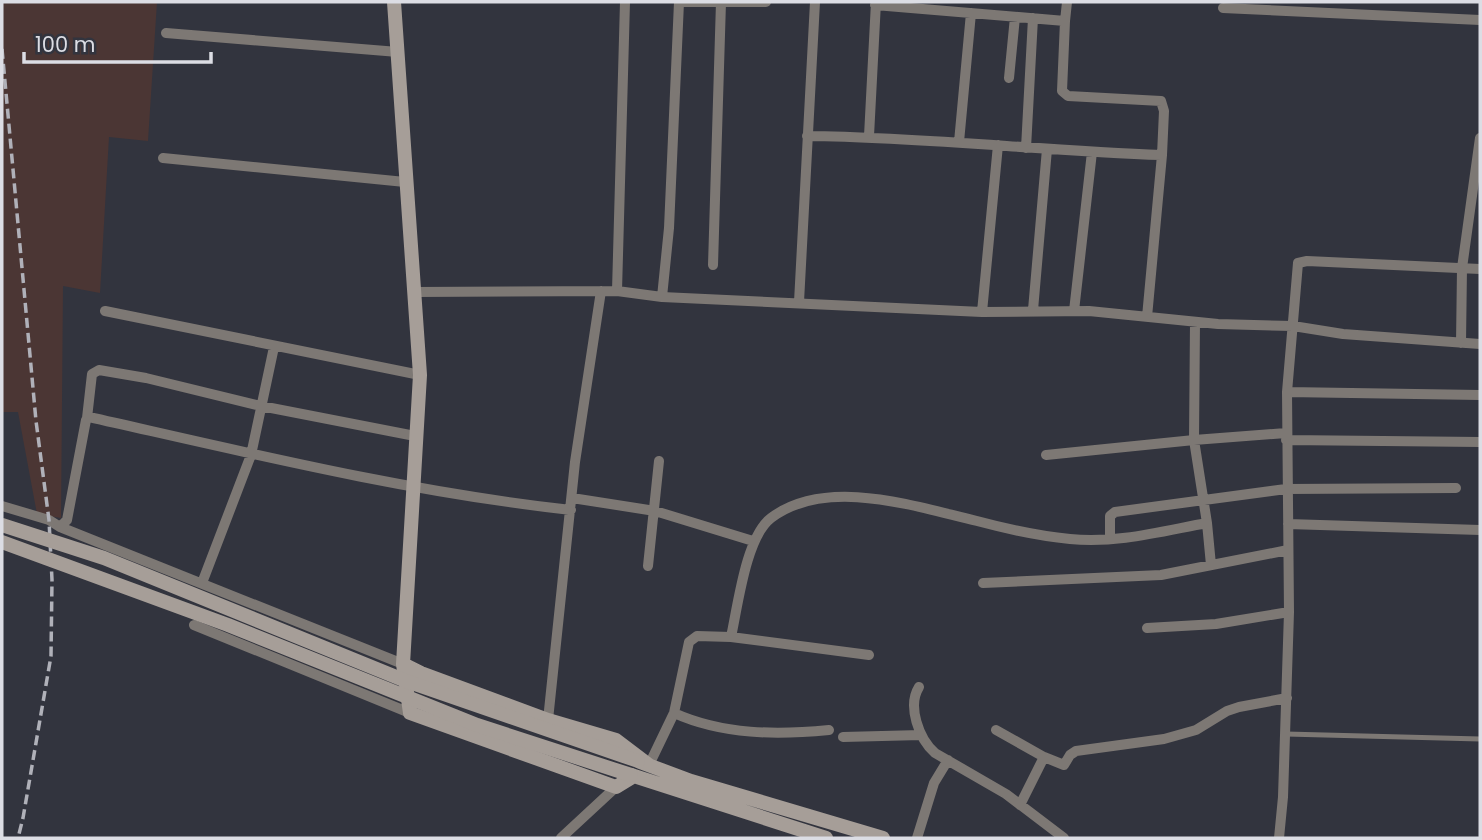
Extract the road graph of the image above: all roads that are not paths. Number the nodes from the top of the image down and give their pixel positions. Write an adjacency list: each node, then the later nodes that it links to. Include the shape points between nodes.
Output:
1 (394, 2): 20 (main road)
2 (625, 2): 37 (street)
3 (678, 2): 39 (street)
4 (685, 2): 8 (street)
5 (766, 2): 8 (street)
6 (815, 2): 22 (street)
7 (1067, 2): 17 (street)
8 (721, 3): 33 (street)
9 (875, 3): 14 (street); 23 (street)
10 (1252, 6): 11 (street); 12 (street)
11 (1294, 7): 13 (street)
12 (1223, 8)
13 (1342, 8): 18 (street)
14 (971, 13): 15 (street); 25 (street)
15 (1015, 17): 16 (street); 21 (street)
16 (1033, 18): 17 (street); 27 (street)
17 (1065, 20): 30 (street, via 1062,91 1068,96 1161,101)
18 (1480, 20)
19 (166, 33): 20 (street)
20 (398, 52): 32 (main road)
21 (1009, 78)
22 (807, 136): 23 (street); 40 (street)
23 (869, 136): 25 (street)
24 (1480, 138): 34 (street)
25 (959, 142): 26 (street)
26 (998, 145): 27 (street); 44 (street)
27 (1026, 148): 28 (street)
28 (1047, 149): 29 (street); 41 (street)
29 (1092, 152): 30 (street); 43 (street)
30 (1161, 155): 45 (street)
31 (163, 158): 32 (street)
32 (405, 182): 38 (main road)
33 (713, 264)
34 (1462, 268): 35 (street); 47 (street, via 1303,261 1297,268); 48 (street)
35 (1480, 269)
36 (601, 291): 37 (street); 38 (street); 67 (street)
37 (617, 291): 39 (street)
38 (415, 292): 51 (main road)
39 (662, 297): 40 (street)
40 (799, 302): 44 (street)
41 (1033, 310): 43 (street); 44 (street)
42 (104, 311): 50 (street)
43 (1074, 311): 45 (street)
44 (982, 312)
45 (1147, 317): 46 (street)
46 (1195, 322): 47 (street); 58 (street)
47 (1293, 326): 48 (street); 52 (street)
48 (1461, 344): 49 (street)
49 (1480, 344)
50 (274, 347): 51 (street); 54 (street)
51 (420, 375): 56 (main road)
52 (1287, 392): 53 (street); 57 (street)
53 (1480, 395)
54 (261, 406): 55 (street, via 99,370 92,374); 56 (street); 60 (street)
55 (87, 418): 60 (street); 73 (street, via 67,520)
56 (415, 436): 63 (main road)
57 (1286, 436): 58 (street); 59 (street); 65 (street)
58 (1194, 440): 61 (street); 66 (street)
59 (1480, 442)
60 (251, 455): 63 (street); 81 (street)
61 (1046, 455)
62 (659, 461): 69 (street)
63 (412, 488): 67 (street, via 506,503); 88 (main road)
64 (1456, 488): 65 (street)
65 (1286, 489): 66 (street); 71 (street)
66 (1203, 501): 70 (street); 75 (street, via 1112,514)
67 (572, 504): 69 (street); 93 (street)
68 (2, 506): 73 (street)
69 (655, 511): 76 (street); 80 (street)
70 (1207, 523): 75 (street); 79 (street)
71 (1288, 524): 74 (street); 78 (street)
72 (2, 525): 102 (main road, bridge, via 104,558 406,681)
73 (61, 527): 81 (street)
74 (1480, 530)
75 (1110, 539): 76 (street, via 1073,540 1028,533 857,497 822,498 791,506 769,519)
76 (753, 541): 86 (street)
77 (2, 542): 103 (main road, bridge, via 477,724)
78 (1288, 550): 79 (street); 83 (street)
79 (1211, 565): 82 (street, via 1161,575)
80 (648, 566)
81 (202, 583): 88 (street)
82 (983, 583)
83 (1289, 612): 85 (street, via 1216,624); 90 (street)
84 (194, 625): 91 (street)
85 (1147, 628)
86 (731, 637): 87 (street); 92 (street, via 692,638)
87 (869, 655)
88 (403, 664): 91 (main road); 93 (main road)
89 (919, 687): 97 (street, via 914,705)
90 (1287, 698): 96 (street); 100 (street, via 1239,707 1196,730 1164,739 1076,751 1064,765)
91 (410, 713): 104 (main road)
92 (674, 713): 94 (street, via 751,733); 102 (street)
93 (548, 720): 102 (main road, via 615,740)
94 (829, 730)
95 (996, 730): 100 (street)
96 (1286, 734): 99 (lane); 111 (street)
97 (921, 735): 98 (street); 101 (street)
98 (843, 737)
99 (1480, 739)
100 (1044, 757): 105 (street)
101 (948, 760): 105 (street); 109 (street, via 933,783)
102 (644, 763): 108 (main road)
103 (632, 776): 104 (main road); 107 (main road)
104 (616, 788): 106 (street)
105 (1020, 805): 110 (street)
106 (561, 838)
107 (826, 838)
108 (883, 838)
109 (917, 838)
110 (1064, 838)
111 (1279, 838)

